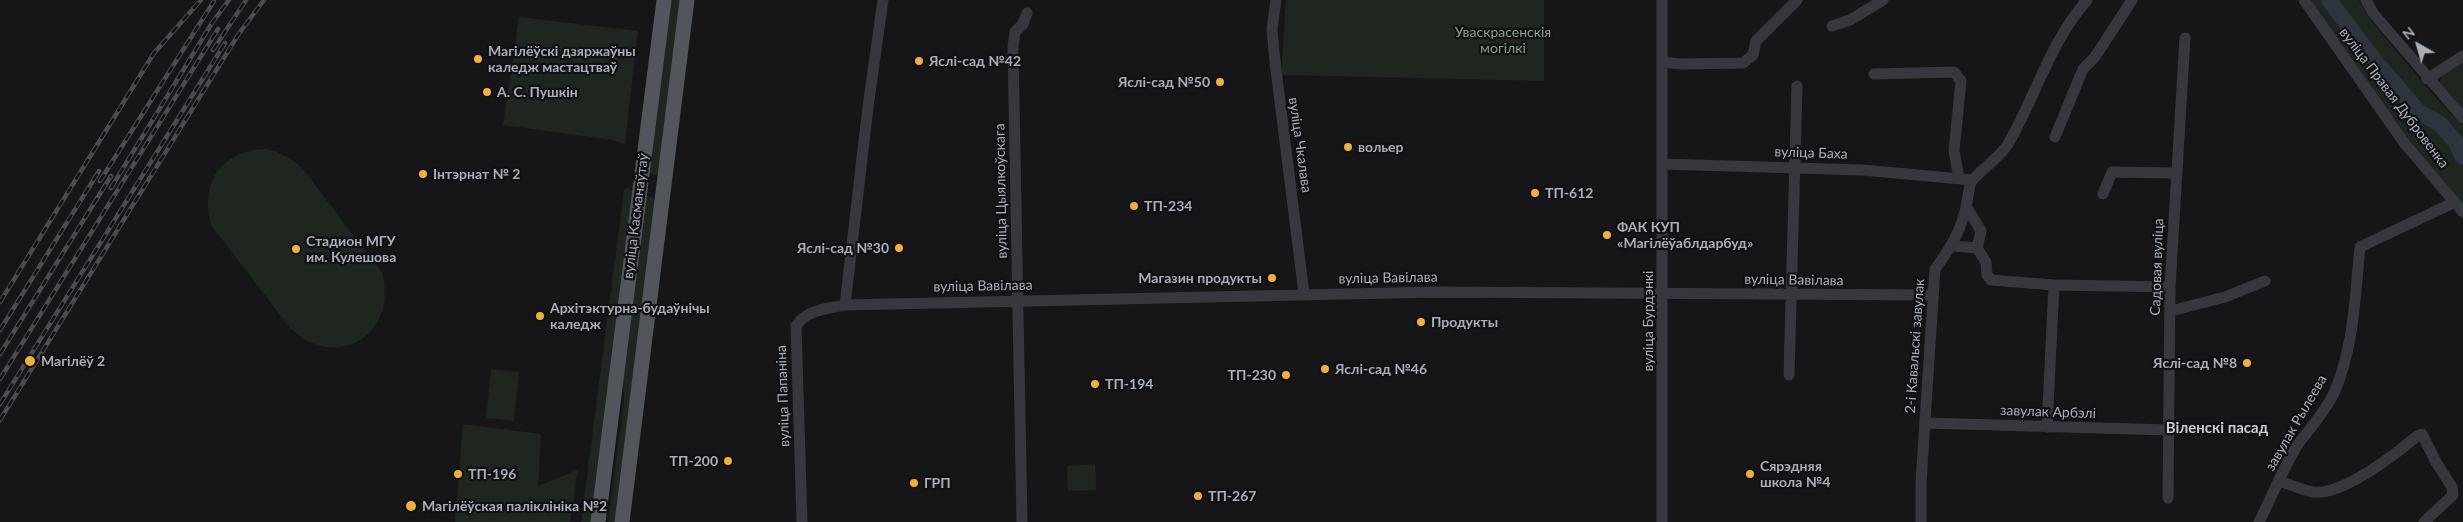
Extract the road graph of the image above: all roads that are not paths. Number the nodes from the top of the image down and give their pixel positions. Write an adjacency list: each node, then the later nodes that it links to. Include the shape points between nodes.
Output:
1 (664, 0): 48 (main road, вуліца Касманаўтаў)
2 (687, 0): 49 (main road, вуліца Касманаўтаў)
3 (883, 0): 40 (street)
4 (1276, 0): 36 (street, вуліца Чкалава, via 1272,29 1275,62)
5 (1662, 0): 16 (street, вуліца Бурдэнкі)
6 (1797, 0): 16 (street, via 1756,41 1753,55 1743,63)
7 (1882, 0): 13 (street, via 1850,20)
8 (2087, 0): 26 (street, via 2048,58 2008,144)
9 (2132, 0): 21 (street, via 2096,57 2083,69)
10 (2304, 0): 29 (street, вуліца Правая Дубровенка, via 2405,144)
11 (2366, 0): 18 (street, via 2373,14)
12 (1027, 13): 39 (street, вуліца Цыялкоўскага, via 1024,24 1015,32 1014,48)
13 (1832, 26)
14 (2185, 38): 24 (street, Садовая вуліца)
15 (2463, 56): 18 (street)
16 (1663, 62): 22 (street, вуліца Бурдэнкі)
17 (1874, 74): 25 (street, via 1954,72 1958,76 1961,87 1954,151)
18 (2427, 79): 20 (street)
19 (1797, 86): 23 (street)
20 (2463, 118)
21 (2055, 137)
22 (1662, 164): 23 (street, вуліца Баха); 35 (street, вуліца Бурдэнкі)
23 (1793, 167): 25 (street, вуліца Баха); 38 (street)
24 (2176, 172): 27 (street, via 2112,172); 34 (street, Садовая вуліца)
25 (1959, 178): 26 (street)
26 (1972, 180): 28 (street, 2-і Кавальскі завулак)
27 (2103, 194)
28 (1966, 206): 30 (street, 2-і Кавальскі завулак); 31 (street, via 1981,231)
29 (2459, 207): 46 (street, завулак Рылеева, via 2360,247 2352,336 2342,370 2333,394 2316,424 2298,444)
30 (1953, 246): 31 (street); 37 (street, 2-і Кавальскі завулак, via 1935,269)
31 (1977, 248): 33 (street, via 1986,262 1987,275 1991,280)
32 (2264, 281): 41 (street, via 2225,297)
33 (2054, 285): 34 (street); 44 (street)
34 (2170, 287): 41 (street, Садовая вуліца)
35 (1663, 292): 36 (street, вуліца Вавілава); 38 (street, вуліца Вавілава); 52 (street, вуліца Бурдэнкі)
36 (1304, 294): 39 (street, вуліца Вавілава, via 1165,300)
37 (1932, 295): 38 (street, вуліца Вавілава); 43 (street, 2-і Кавальскі завулак)
38 (1791, 296): 42 (street)
39 (1018, 300): 40 (street, вуліца Вавілава); 51 (street, вуліца Цыялкоўскага)
40 (845, 305): 50 (street, вуліца Папаніна, via 809,313 796,326)
41 (2171, 311): 45 (street, Садовая вуліца)
42 (1789, 374)
43 (1925, 423): 44 (street, завулак Арбэлі); 53 (street, 2-і Кавальскі завулак)
44 (2047, 427): 45 (street, завулак Арбэлі)
45 (2170, 430): 47 (street, Садовая вуліца)
46 (2280, 481): 54 (street, завулак Рылеева); 55 (street, via 2324,492 2389,460 2422,434 2452,487 2453,496)
47 (2168, 498)
48 (598, 522)
49 (622, 522)
50 (802, 522)
51 (1022, 522)
52 (1662, 522)
53 (1921, 522)
54 (2260, 522)
55 (2424, 522)

